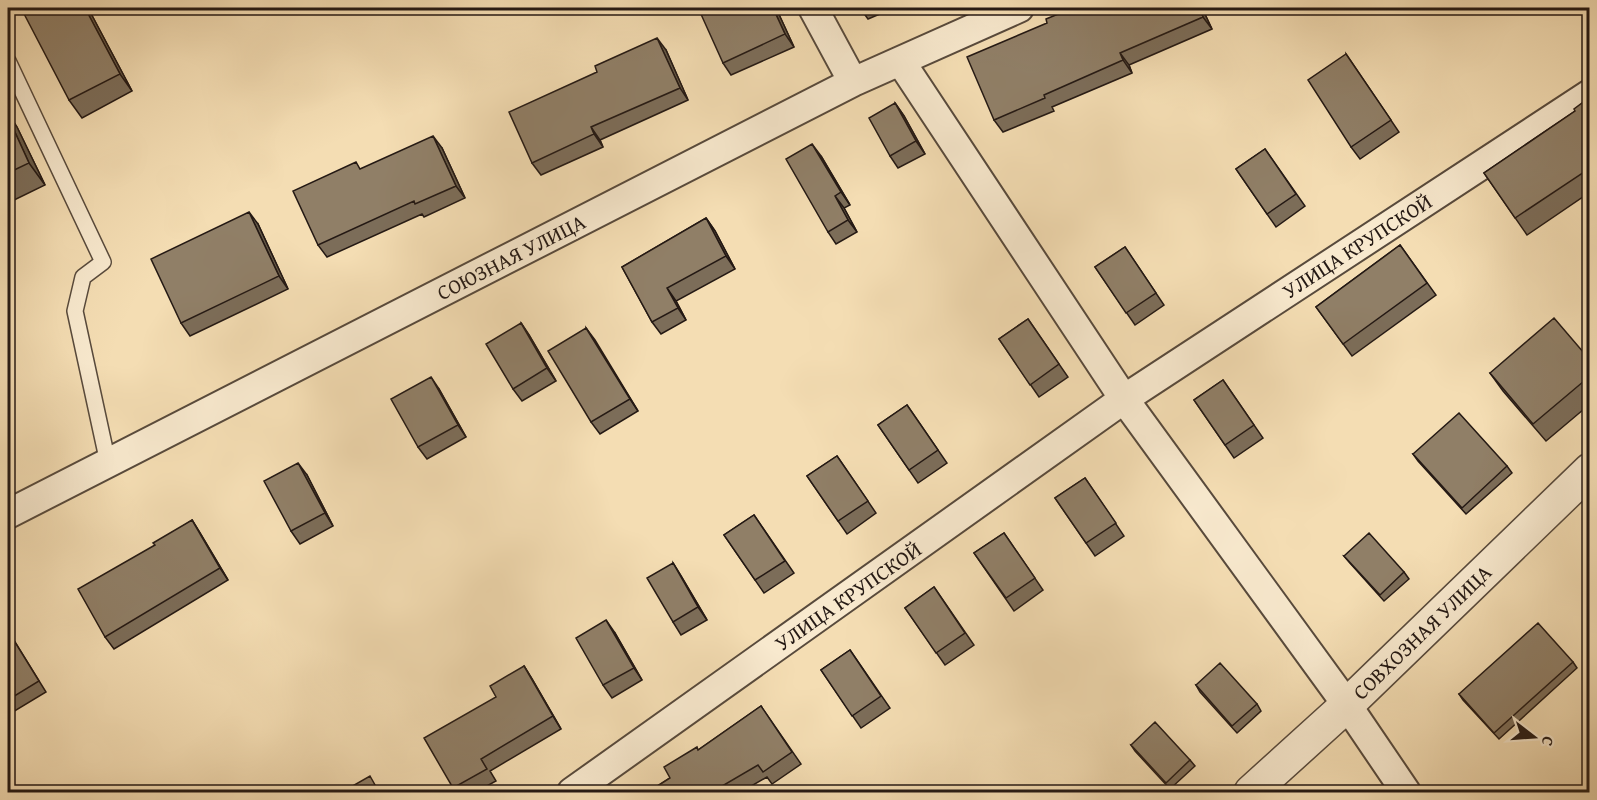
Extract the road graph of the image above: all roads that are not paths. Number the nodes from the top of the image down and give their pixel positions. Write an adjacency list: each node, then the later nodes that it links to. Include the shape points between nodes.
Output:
1 (813, 8): 5 (street)
2 (1019, 8): 4 (street, СОЮЗНАЯ УЛИЦА)
3 (8, 60): 8 (lane, via 103,262 83,277 75,311)
4 (901, 62): 5 (street, СОЮЗНАЯ УЛИЦА); 7 (street)
5 (853, 82): 8 (street, СОЮЗНАЯ УЛИЦА)
6 (1590, 94): 7 (street, УЛИЦА КРУПСКОЙ)
7 (1124, 399): 11 (street); 12 (street, УЛИЦА КРУПСКОЙ)
8 (108, 463): 10 (street, СОЮЗНАЯ УЛИЦА)
9 (1590, 470): 11 (street, СОВХОЗНАЯ УЛИЦА)
10 (8, 510)
11 (1347, 705): 13 (street, СОВХОЗНАЯ УЛИЦА); 14 (street)
12 (572, 792)
13 (1251, 792)
14 (1406, 792)

